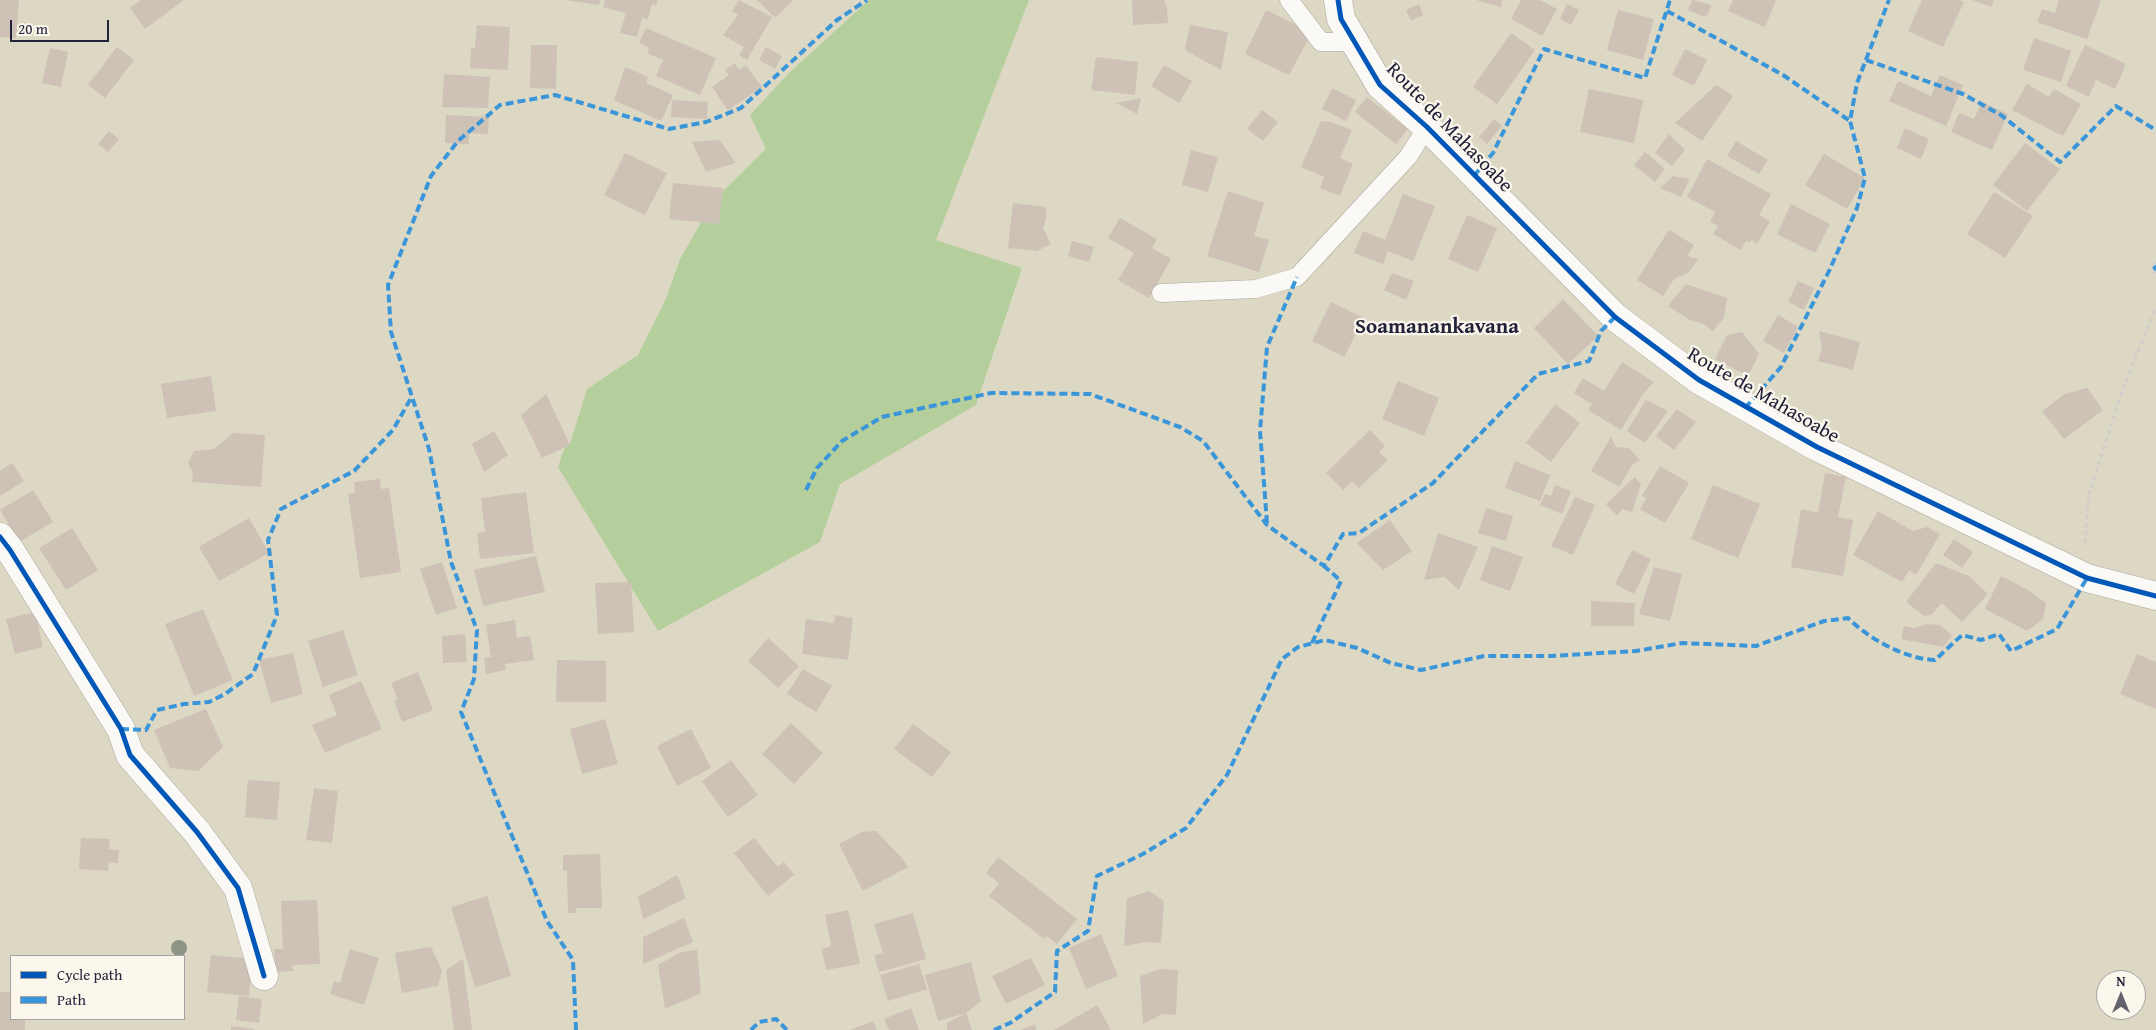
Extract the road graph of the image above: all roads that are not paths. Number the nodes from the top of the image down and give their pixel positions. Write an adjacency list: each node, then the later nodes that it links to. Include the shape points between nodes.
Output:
1 (1289, 0): 3 (lane, via 1321,42)
2 (1338, 0): 3 (street, Route de Mahasoabe, via 1341,19)
3 (1355, 42): 4 (street, Route de Mahasoabe, via 1380,85)
4 (1427, 127): 5 (lane, via 1408,157 1297,277 1256,289); 7 (street, Route de Mahasoabe, via 1615,317 1699,380 1817,447 2087,578)
5 (1161, 293)
6 (0, 537): 8 (street, via 121,729 130,755 197,832 238,888)
7 (2156, 596)
8 (264, 976)

